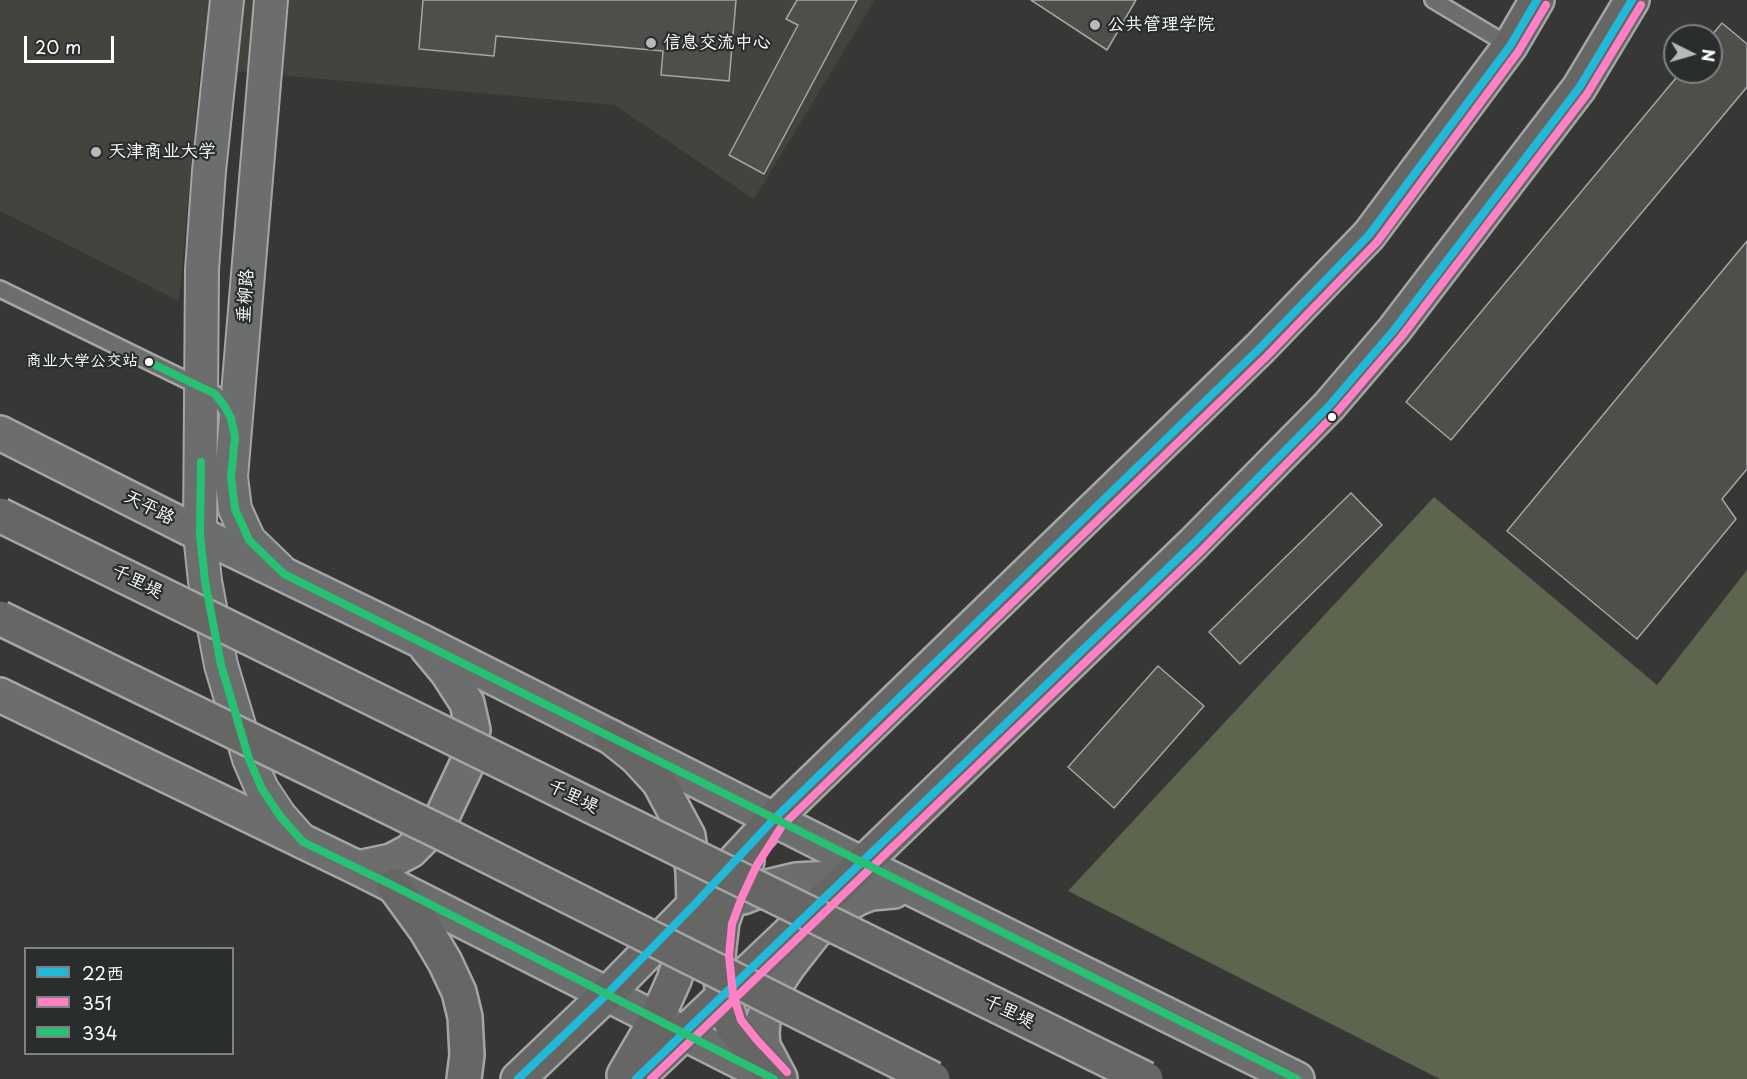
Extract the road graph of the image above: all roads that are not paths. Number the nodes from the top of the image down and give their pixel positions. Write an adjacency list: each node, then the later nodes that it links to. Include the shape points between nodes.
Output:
1 (227, 0): 8 (street, via 202,270)
2 (271, 0): 10 (street, 垂柳路)
3 (1433, 0): 6 (lane)
4 (1537, 0): 6 (main road)
5 (1632, 0): 21 (main road, via 1579,88 1394,330 1329,406)
6 (1510, 46): 18 (main road, via 1369,235 1260,348)
7 (0, 289): 8 (lane)
8 (201, 387): 10 (lane, via 215,394 225,406); 12 (street)
9 (0, 433): 12 (street, 天平路)
10 (235, 437): 13 (street, 垂柳路, via 231,477 235,509 249,540)
11 (0, 515): 36 (main road, 千里堤, bridge)
12 (200, 534): 13 (street, 天平路); 19 (street, via 221,665 249,759 262,789)
13 (284, 574): 15 (street, 天平路)
14 (0, 618): 35 (main road, bridge)
15 (421, 641): 17 (street, 天平路); 20 (street, via 468,703 473,730 467,764 440,821 418,843 391,861)
16 (0, 695): 19 (street)
17 (611, 737): 18 (street, 天平路); 25 (main road, via 659,782 688,836 693,872)
18 (774, 819): 21 (street, 天平路); 24 (main road, via 748,860); 25 (main road)
19 (303, 842): 20 (street)
20 (358, 868): 22 (street)
21 (854, 871): 23 (street); 24 (street, via 771,886); 27 (main road)
22 (394, 886): 26 (street); 29 (main road, via 431,938 459,992 465,1017)
23 (928, 896): 34 (street, via 895,891 858,898 840,909 802,947 777,983 763,1021 763,1046); 37 (street)
24 (729, 903): 25 (street); 27 (main road, via 718,956)
25 (692, 917): 26 (main road); 28 (main road, via 674,980)
26 (606, 995): 28 (street); 30 (main road)
27 (723, 996): 28 (main road); 34 (main road, via 732,1025)
28 (670, 1027): 31 (main road); 32 (main road); 33 (street)
29 (464, 1079)
30 (518, 1079)
31 (621, 1079)
32 (636, 1079)
33 (774, 1079)
34 (780, 1079)
35 (933, 1079)
36 (1146, 1079)
37 (1297, 1079)

